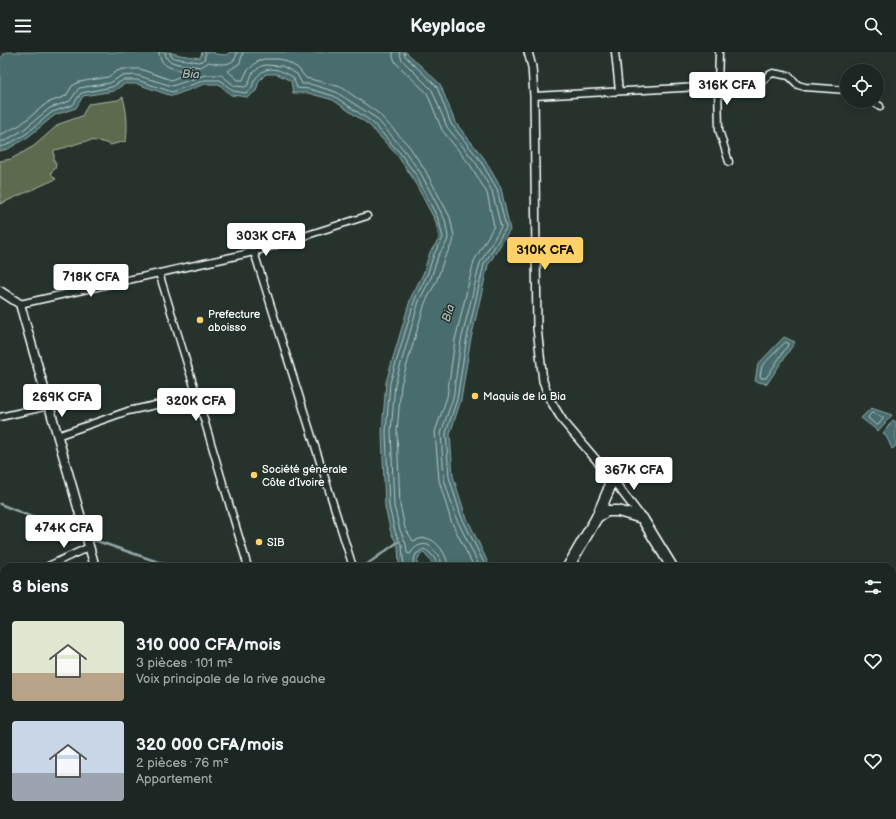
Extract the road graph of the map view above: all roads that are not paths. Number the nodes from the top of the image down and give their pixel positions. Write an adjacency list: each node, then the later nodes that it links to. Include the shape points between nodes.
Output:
1 (528, 52): 7 (street)
2 (615, 52): 6 (street)
3 (719, 52): 4 (street)
4 (718, 86): 5 (street, via 753,87 773,73 789,76 798,85 805,87); 6 (street); 8 (street, via 719,130)
5 (840, 90)
6 (619, 91): 7 (street)
7 (534, 96): 18 (street, via 537,328 543,381 550,400 563,421)
8 (729, 162)
9 (367, 216): 10 (street)
10 (254, 252): 11 (street); 25 (street)
11 (158, 273): 13 (street); 14 (street)
12 (0, 291): 13 (main road)
13 (20, 304): 15 (main road)
14 (197, 396): 17 (street, via 128,412); 24 (street)
15 (48, 406): 16 (street); 17 (main road)
16 (0, 417)
17 (57, 436): 21 (main road)
18 (610, 476): 19 (highway, via 609,489); 20 (street)
19 (597, 517): 20 (highway, via 608,511 618,511); 26 (highway)
20 (642, 518): 27 (highway)
21 (89, 546): 22 (street); 23 (main road)
22 (54, 563)
23 (94, 563)
24 (247, 563)
25 (352, 563)
26 (570, 563)
27 (670, 563)

